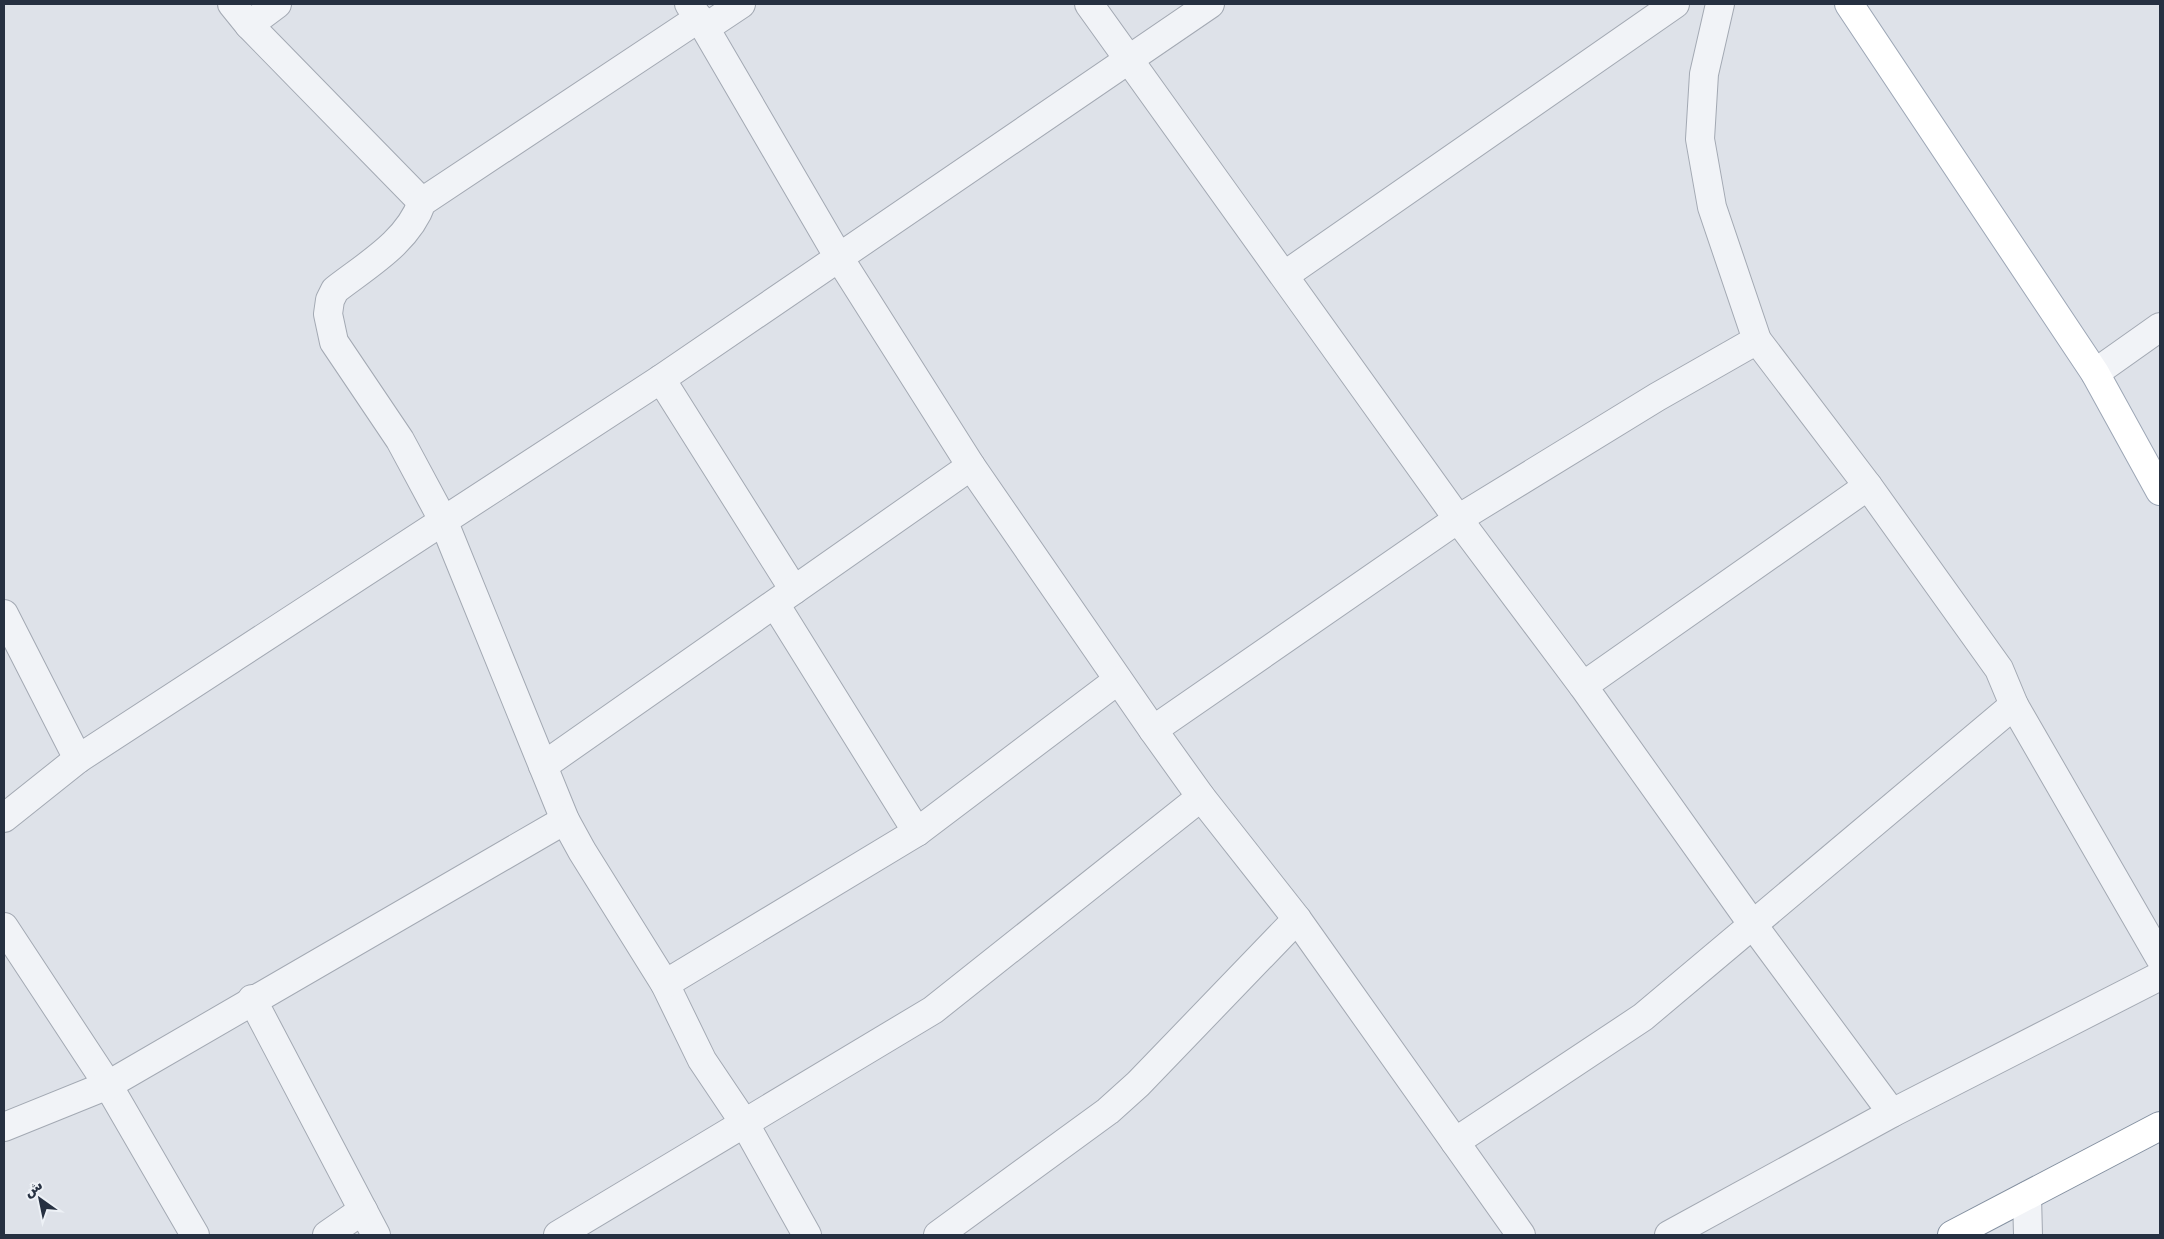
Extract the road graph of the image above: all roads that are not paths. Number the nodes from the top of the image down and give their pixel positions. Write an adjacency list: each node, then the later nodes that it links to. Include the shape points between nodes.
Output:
1 (232, 4): 10 (street)
2 (277, 4): 10 (street)
3 (741, 4): 9 (street)
4 (1089, 4): 11 (street)
5 (1210, 4): 11 (street)
6 (1675, 4): 14 (street)
7 (1720, 4): 16 (street, via 1704,74 1700,138 1712,206)
8 (1849, 4): 17 (main road)
9 (698, 17): 12 (street); 13 (street)
10 (249, 25): 12 (street)
11 (1128, 58): 13 (street); 14 (street)
12 (422, 202): 23 (street, via 416,217 398,240 335,290 328,314 334,342 400,440)
13 (838, 256): 18 (street); 19 (street)
14 (1285, 275): 22 (street)
15 (2160, 327): 17 (street)
16 (1757, 340): 20 (street); 22 (street)
17 (2095, 373): 21 (main road)
18 (661, 380): 23 (street); 24 (street)
19 (972, 466): 24 (street); 26 (street)
20 (1868, 486): 27 (street); 28 (street, via 1999,669)
21 (2160, 492)
22 (1458, 519): 27 (street); 29 (street)
23 (443, 520): 30 (street); 31 (street)
24 (784, 597): 31 (street); 35 (street)
25 (4, 614): 30 (street)
26 (1118, 680): 29 (street); 35 (street)
27 (1583, 686): 37 (street)
28 (2014, 705): 37 (street); 39 (street)
29 (1153, 730): 32 (street)
30 (78, 758): 33 (street)
31 (543, 766): 34 (street)
32 (1201, 797): 36 (street); 45 (street, via 933,1010)
33 (4, 818)
34 (565, 820): 41 (street); 42 (street)
35 (917, 832): 41 (street)
36 (1297, 919): 48 (street); 56 (street, via 1108,1111)
37 (1753, 925): 44 (street); 48 (street, via 1643,1017)
38 (4, 928): 43 (street)
39 (2160, 958)
40 (2160, 976): 44 (street)
41 (665, 984): 45 (street, via 702,1060)
42 (252, 999): 43 (street); 50 (street)
43 (108, 1085): 46 (street); 51 (street)
44 (1892, 1113): 58 (street)
45 (745, 1124): 54 (street); 55 (street)
46 (4, 1126)
47 (2160, 1126): 49 (main road)
48 (1455, 1142): 57 (street)
49 (2027, 1196): 59 (main road); 60 (street)
50 (363, 1210): 52 (street); 53 (street)
51 (195, 1235)
52 (327, 1235)
53 (376, 1235)
54 (558, 1235)
55 (807, 1235)
56 (938, 1235)
57 (1521, 1235)
58 (1669, 1235)
59 (1952, 1235)
60 (2028, 1235)

